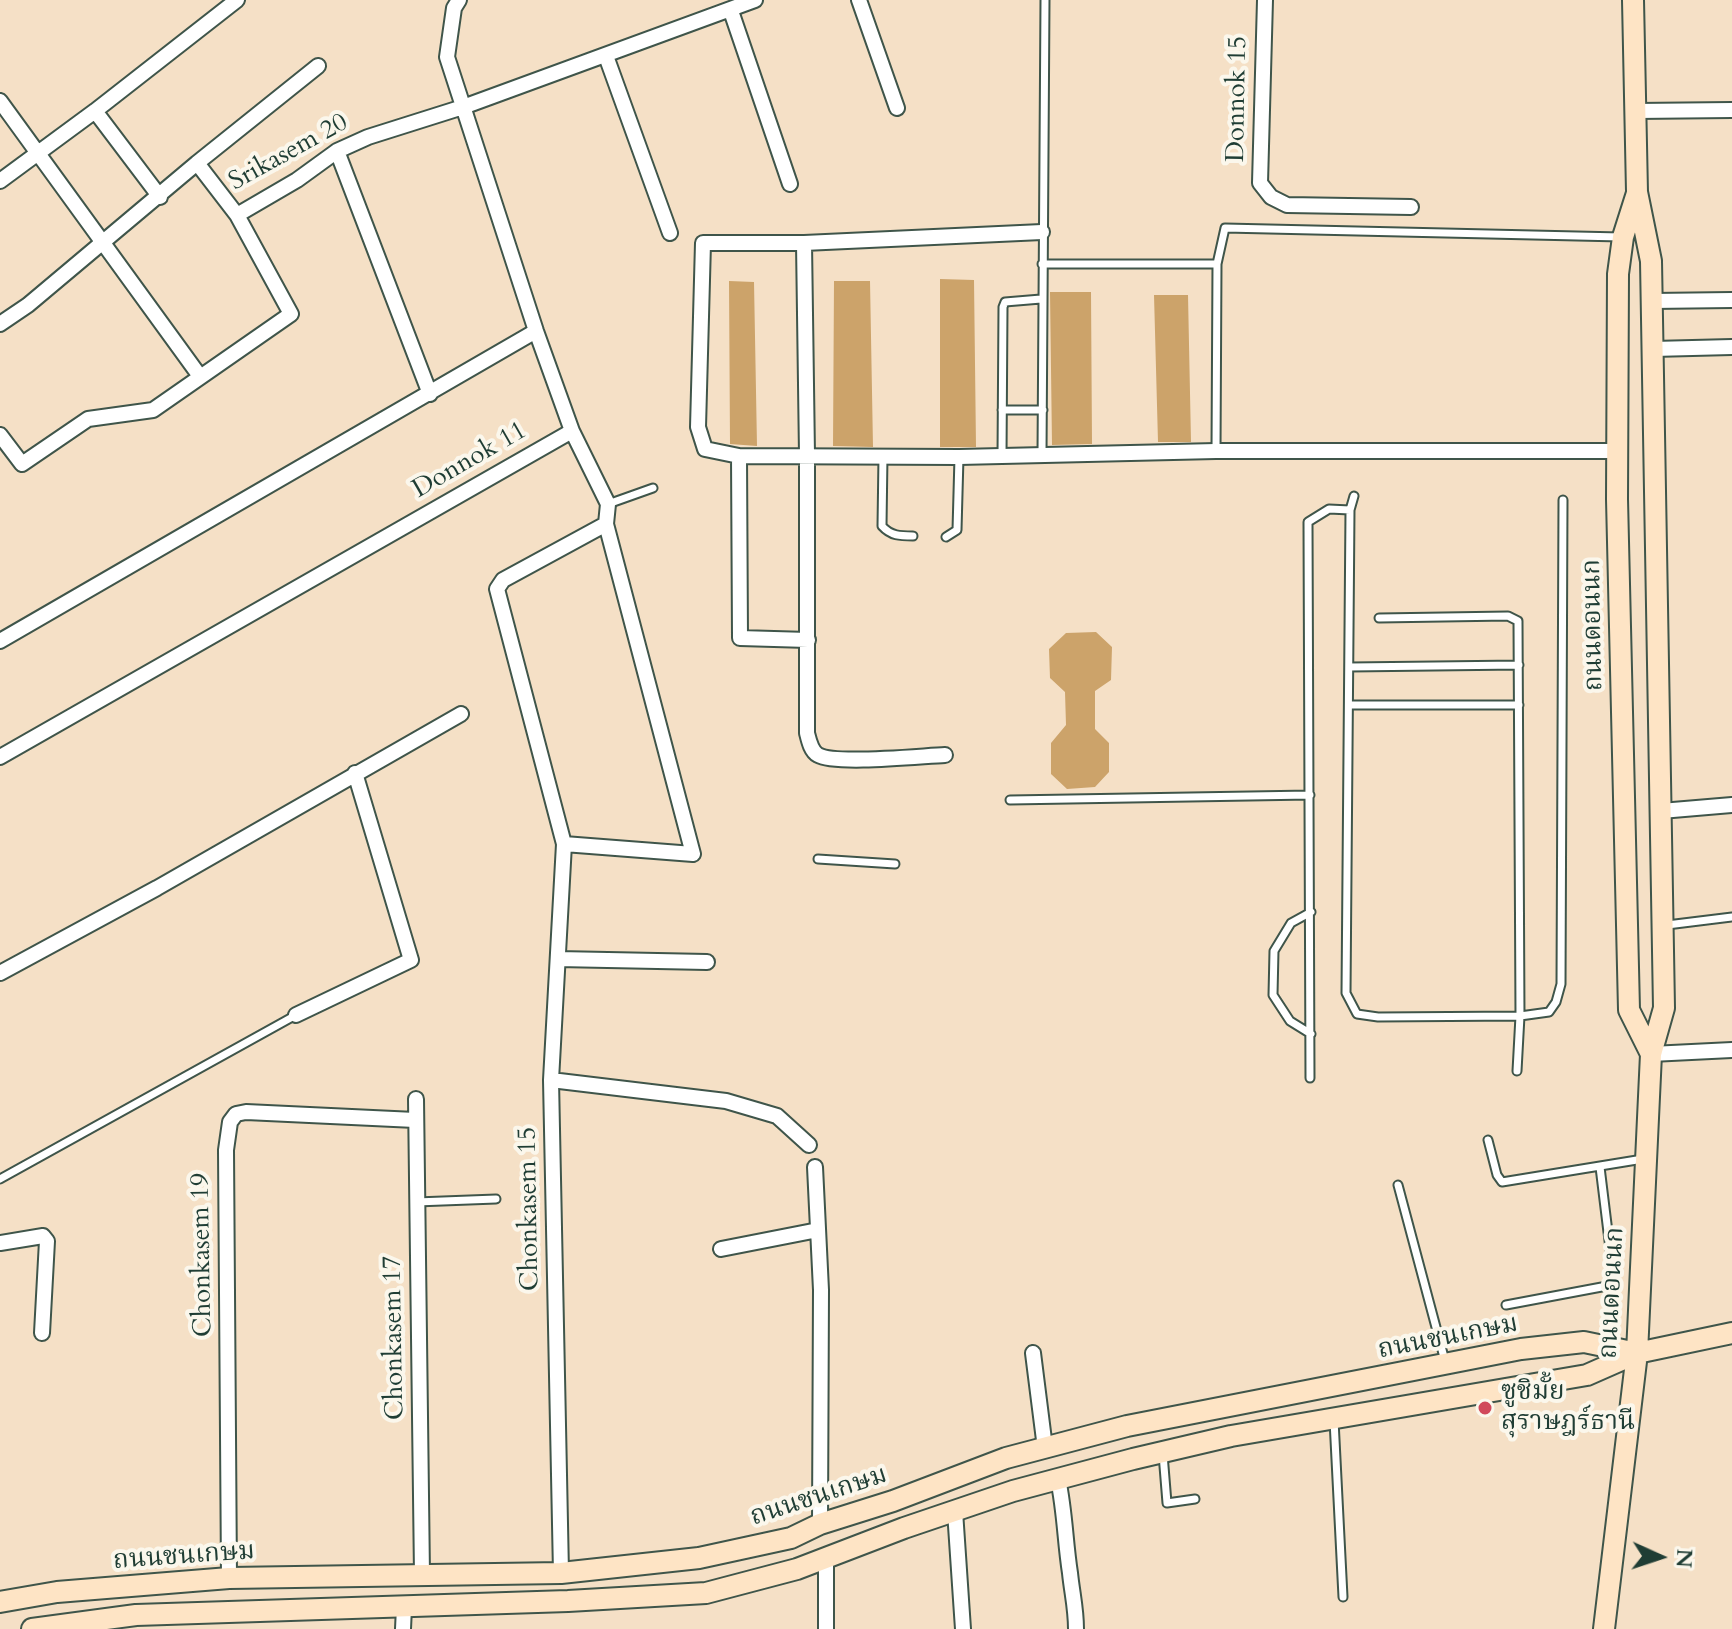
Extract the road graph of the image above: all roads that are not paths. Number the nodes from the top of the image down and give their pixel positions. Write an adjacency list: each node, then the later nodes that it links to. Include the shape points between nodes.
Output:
1 (237, 0): 15 (street)
2 (459, 0): 12 (street, via 447,57)
3 (755, 0): 8 (street, Srikasem 20)
4 (859, 0): 13 (street)
5 (1045, 0): 26 (lane)
6 (1265, 0): 24 (street, Donnok 15, via 1260,183 1287,205)
7 (1633, 0): 16 (main road, ถนนดอนนก)
8 (731, 11): 9 (street, Srikasem 20); 21 (street)
9 (606, 56): 12 (street, Srikasem 20); 27 (street)
10 (318, 66): 19 (street)
11 (0, 101): 18 (street)
12 (463, 107): 17 (street, Srikasem 20); 37 (street)
13 (897, 108)
14 (1732, 110): 16 (street)
15 (95, 111): 18 (street); 23 (street)
16 (1636, 111): 22 (main road, ถนนดอนนก)
17 (337, 151): 25 (street, Srikasem 20); 41 (street)
18 (38, 153): 20 (street); 30 (street)
19 (197, 163): 23 (street, Srikasem 20); 25 (street, Srikasem 20)
20 (0, 181)
21 (790, 184)
22 (1637, 192): 28 (main road, ถนนดอนนก); 35 (main road, ถนนดอนนก, via 1651,261)
23 (160, 197): 30 (street, Srikasem 20)
24 (1411, 207)
25 (237, 215): 40 (street, via 291,314)
26 (1042, 232): 29 (street); 31 (lane)
27 (670, 233)
28 (1623, 237): 32 (lane, via 1225,228); 47 (main road, ถนนดอนนก)
29 (804, 243): 49 (street); 50 (street, via 703,243 698,427 705,449)
30 (101, 244): 36 (street, Srikasem 20); 40 (street)
31 (1042, 264): 32 (lane); 33 (lane)
32 (1217, 264): 46 (lane)
33 (1041, 299): 42 (lane, via 1011,299 1003,307); 43 (lane)
34 (1732, 300): 35 (street)
35 (1652, 301): 39 (main road, ถนนดอนนก)
36 (0, 324)
37 (536, 331): 41 (street); 44 (street)
38 (1732, 347): 39 (street)
39 (1653, 349): 76 (main road, ถนนดอนนก)
40 (199, 375): 45 (street, via 153,410 88,419 22,464)
41 (430, 394): 64 (street)
42 (1002, 410): 43 (lane); 52 (lane)
43 (1043, 410): 48 (lane)
44 (572, 431): 57 (street); 71 (street, Donnok 11)
45 (0, 435)
46 (1216, 451): 47 (street); 48 (street)
47 (1617, 451): 90 (main road, ถนนดอนนก, via 1629,1010)
48 (1042, 454): 52 (street)
49 (807, 455): 50 (street); 51 (street); 63 (street)
50 (739, 456): 63 (street, via 740,638)
51 (883, 456): 53 (street); 60 (lane, via 882,526 897,536)
52 (1002, 456): 53 (street)
53 (959, 457): 61 (lane, via 957,530)
54 (653, 488): 57 (lane)
55 (1354, 496): 58 (lane)
56 (1563, 500): 87 (lane, via 1561,984 1549,1012)
57 (608, 504): 59 (street)
58 (1350, 510): 66 (lane); 73 (lane, via 1329,509 1308,522)
59 (606, 524): 77 (street, Chonkasem 15, via 503,580 497,589); 77 (street, via 693,854)
60 (913, 536)
61 (946, 537)
62 (1379, 618): 65 (lane, via 1508,616 1518,621)
63 (808, 640): 70 (street, via 807,733 820,757)
64 (0, 641)
65 (1519, 665): 66 (lane); 68 (lane)
66 (1350, 667): 67 (lane)
67 (1350, 705): 68 (lane); 87 (lane, via 1346,993 1357,1014)
68 (1519, 705): 87 (lane)
69 (461, 714): 72 (street)
70 (945, 755)
71 (0, 757)
72 (355, 773): 85 (street); 86 (street, via 411,960)
73 (1310, 795): 74 (lane); 80 (lane)
74 (1010, 800)
75 (1732, 805): 76 (street)
76 (1661, 811): 82 (main road, ถนนดอนนก)
77 (564, 844): 83 (street, Chonkasem 15)
78 (818, 859): 79 (lane)
79 (895, 864)
80 (1311, 912): 88 (lane); 88 (lane, via 1291,923 1274,951 1273,995 1290,1021)
81 (1732, 917): 82 (lane)
82 (1662, 926): 90 (main road, ถนนดอนนก, via 1664,1008)
83 (558, 959): 84 (street); 93 (street, Chonkasem 15)
84 (707, 962)
85 (0, 973)
86 (296, 1015): 101 (lane)
87 (1520, 1016): 91 (lane)
88 (1311, 1034): 92 (lane)
89 (1732, 1050): 90 (street)
90 (1651, 1054): 98 (main road, ถนนดอนนก)
91 (1517, 1071)
92 (1310, 1078)
93 (551, 1080): 97 (street, via 726,1101 777,1116); 122 (street, Chonkasem 15)
94 (416, 1099): 95 (street, Chonkasem 17)
95 (415, 1120): 104 (street, Chonkasem 17); 124 (street, Chonkasem 19, via 246,1112 230,1122)
96 (1488, 1140): 100 (lane, via 1502,1182)
97 (809, 1145)
98 (1646, 1159): 100 (lane); 112 (main road, ถนนดอนนก)
99 (815, 1167): 105 (street)
100 (1600, 1167): 108 (lane, via 1612,1265 1607,1286)
101 (0, 1179)
102 (1398, 1185): 113 (lane)
103 (496, 1199): 104 (lane)
104 (416, 1202): 123 (street, Chonkasem 17)
105 (818, 1230): 107 (street); 120 (street)
106 (0, 1243): 109 (street, via 43,1236 47,1241)
107 (721, 1249)
108 (1506, 1305)
109 (42, 1333)
110 (1732, 1333): 112 (main road, ถนนชนเกษม)
111 (1033, 1353): 115 (street)
112 (1637, 1353): 113 (main road, ถนนชนเกษม, via 1584,1342); 114 (main road, ถนนชนเกษม, via 1587,1375); 135 (main road, ถนนดอนนก)
113 (1446, 1365): 115 (main road, ถนนชนเกษม, via 1127,1426)
114 (1334, 1418): 116 (main road, ถนนชนเกษม); 125 (lane)
115 (1045, 1448): 120 (main road, ถนนชนเกษม)
116 (1163, 1452): 117 (main road, ถนนชนเกษม); 118 (lane, via 1167,1503)
117 (1058, 1479): 119 (main road, ถนนชนเกษม); 134 (street)
118 (1195, 1499)
119 (955, 1511): 121 (main road, ถนนชนเกษม); 133 (street)
120 (820, 1524): 122 (main road, ถนนชนเกษม, via 791,1538 699,1558)
121 (826, 1556): 127 (main road, ถนนชนเกษม, via 706,1593); 132 (street)
122 (561, 1573): 123 (main road, ถนนชนเกษม)
123 (422, 1575): 124 (main road, ถนนชนเกษม)
124 (229, 1578): 126 (main road, ถนนชนเกษม, via 57,1592)
125 (1343, 1597)
126 (0, 1602)
127 (404, 1607): 128 (main road, ถนนชนเกษม); 131 (street)
128 (138, 1622): 129 (main road, ถนนชนเกษม)
129 (74, 1625): 130 (main road, ถนนชนเกษม)
130 (32, 1629)
131 (403, 1629)
132 (826, 1629)
133 (963, 1629)
134 (1076, 1629)
135 (1604, 1629)

